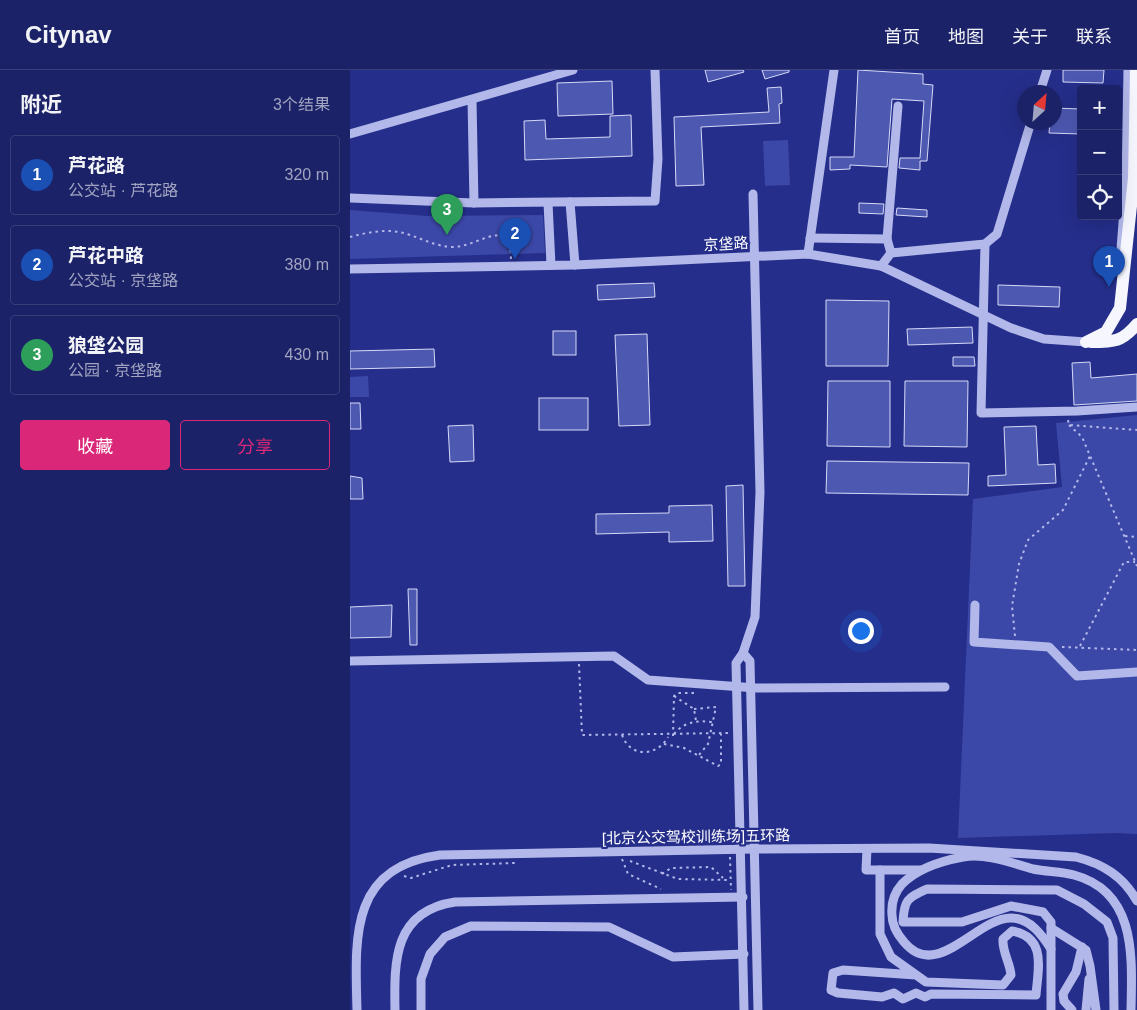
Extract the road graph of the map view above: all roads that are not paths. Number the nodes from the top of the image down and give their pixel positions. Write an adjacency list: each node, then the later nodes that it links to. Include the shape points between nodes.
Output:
1 (573, 70): 8 (street)
2 (655, 70): 14 (street, via 658,159 655,201)
3 (834, 70): 17 (street)
4 (1047, 70): 7 (street)
5 (1128, 70): 27 (street)
6 (1136, 70): 27 (main road, via 1134,178)
7 (1042, 85)
8 (472, 100): 11 (street); 16 (street)
9 (898, 106): 18 (street)
10 (1029, 130): 19 (street, via 997,234)
11 (350, 134)
12 (753, 194): 22 (street)
13 (350, 198): 16 (street)
14 (570, 202): 15 (street); 24 (street)
15 (548, 203): 16 (street); 23 (street)
16 (474, 204)
17 (810, 238): 18 (street); 20 (street)
18 (887, 239): 21 (street)
19 (984, 244): 21 (street); 28 (street)
20 (808, 254): 22 (street, 京垡路); 25 (street, 京垡路)
21 (891, 254): 25 (street)
22 (755, 256): 24 (street, 京垡路); 35 (street, via 760,482 756,617)
23 (551, 265): 24 (street, 京垡路); 26 (street, 京垡路)
24 (575, 265)
25 (881, 266): 28 (street, 京垡路)
26 (350, 269)
27 (1120, 308): 32 (main road, via 1106,332)
28 (982, 315): 32 (street, 京垡路, via 1044,338); 33 (street, via 981,413)
29 (1137, 324): 31 (main road)
30 (1137, 328): 31 (street)
31 (1126, 337): 32 (main road, via 1110,342)
32 (1086, 342)
33 (1137, 406)
34 (975, 605): 37 (street, via 974,642 1049,647 1077,676)
35 (743, 653): 38 (street, via 736,664); 40 (street, via 750,661)
36 (350, 661): 38 (street, via 614,656 648,680)
37 (1137, 672)
38 (737, 686): 40 (street); 43 (street)
39 (945, 687): 40 (street)
40 (751, 688): 41 (street)
41 (754, 849): 42 (street, [北京公交驾校训练场]五环路); 43 (street, [北京公交驾校训练场]五环路); 58 (street)
42 (867, 849): 44 (street, via 866,870); 47 (street, [北京公交驾校训练场]五环路, via 929,848 1076,857 1091,861 1123,880)
43 (742, 850): 46 (street); 54 (street, [北京公交驾校训练场]五环路, via 420,857 390,871 369,892 361,908 357,926)
44 (880, 870): 45 (street); 53 (street, via 880,934 891,957)
45 (921, 870): 50 (street, via 900,886 892,898 896,933 907,946 921,954 936,954 952,949 999,920 1012,918 1027,922 1042,935); 64 (street, via 965,856 1009,860 1033,869 1093,881 1113,896 1127,920 1132,948)
46 (743, 897): 51 (street); 55 (street, via 455,902 434,907 412,922 404,935 396,964)
47 (1137, 901)
48 (1051, 928): 49 (street); 50 (street); 63 (street, via 1051,922 1043,912 1011,906 962,922 903,922 904,905 911,896 927,889 1057,890 1084,904 1107,922 1113,938)
49 (1082, 947): 52 (street, via 1086,950); 60 (street, via 1076,972 1062,994)
50 (1051, 949): 59 (street)
51 (744, 954): 56 (street, via 673,957 609,927 471,926 445,937 430,954 421,979); 57 (street)
52 (1090, 966): 61 (street); 62 (street)
53 (916, 975): 53 (street, via 926,982 942,984 1003,985 1011,975 1011,967 1002,950 1003,939 1012,931 1020,932 1039,952 1036,995 931,994 925,997 916,993 903,999 894,993 882,997 838,993 831,990 830,984 833,973 843,970)
54 (357, 1010)
55 (395, 1010)
56 (421, 1010)
57 (744, 1010)
58 (758, 1010)
59 (1051, 1010)
60 (1072, 1010)
61 (1086, 1010)
62 (1096, 1010)
63 (1114, 1010)
64 (1131, 1010)

